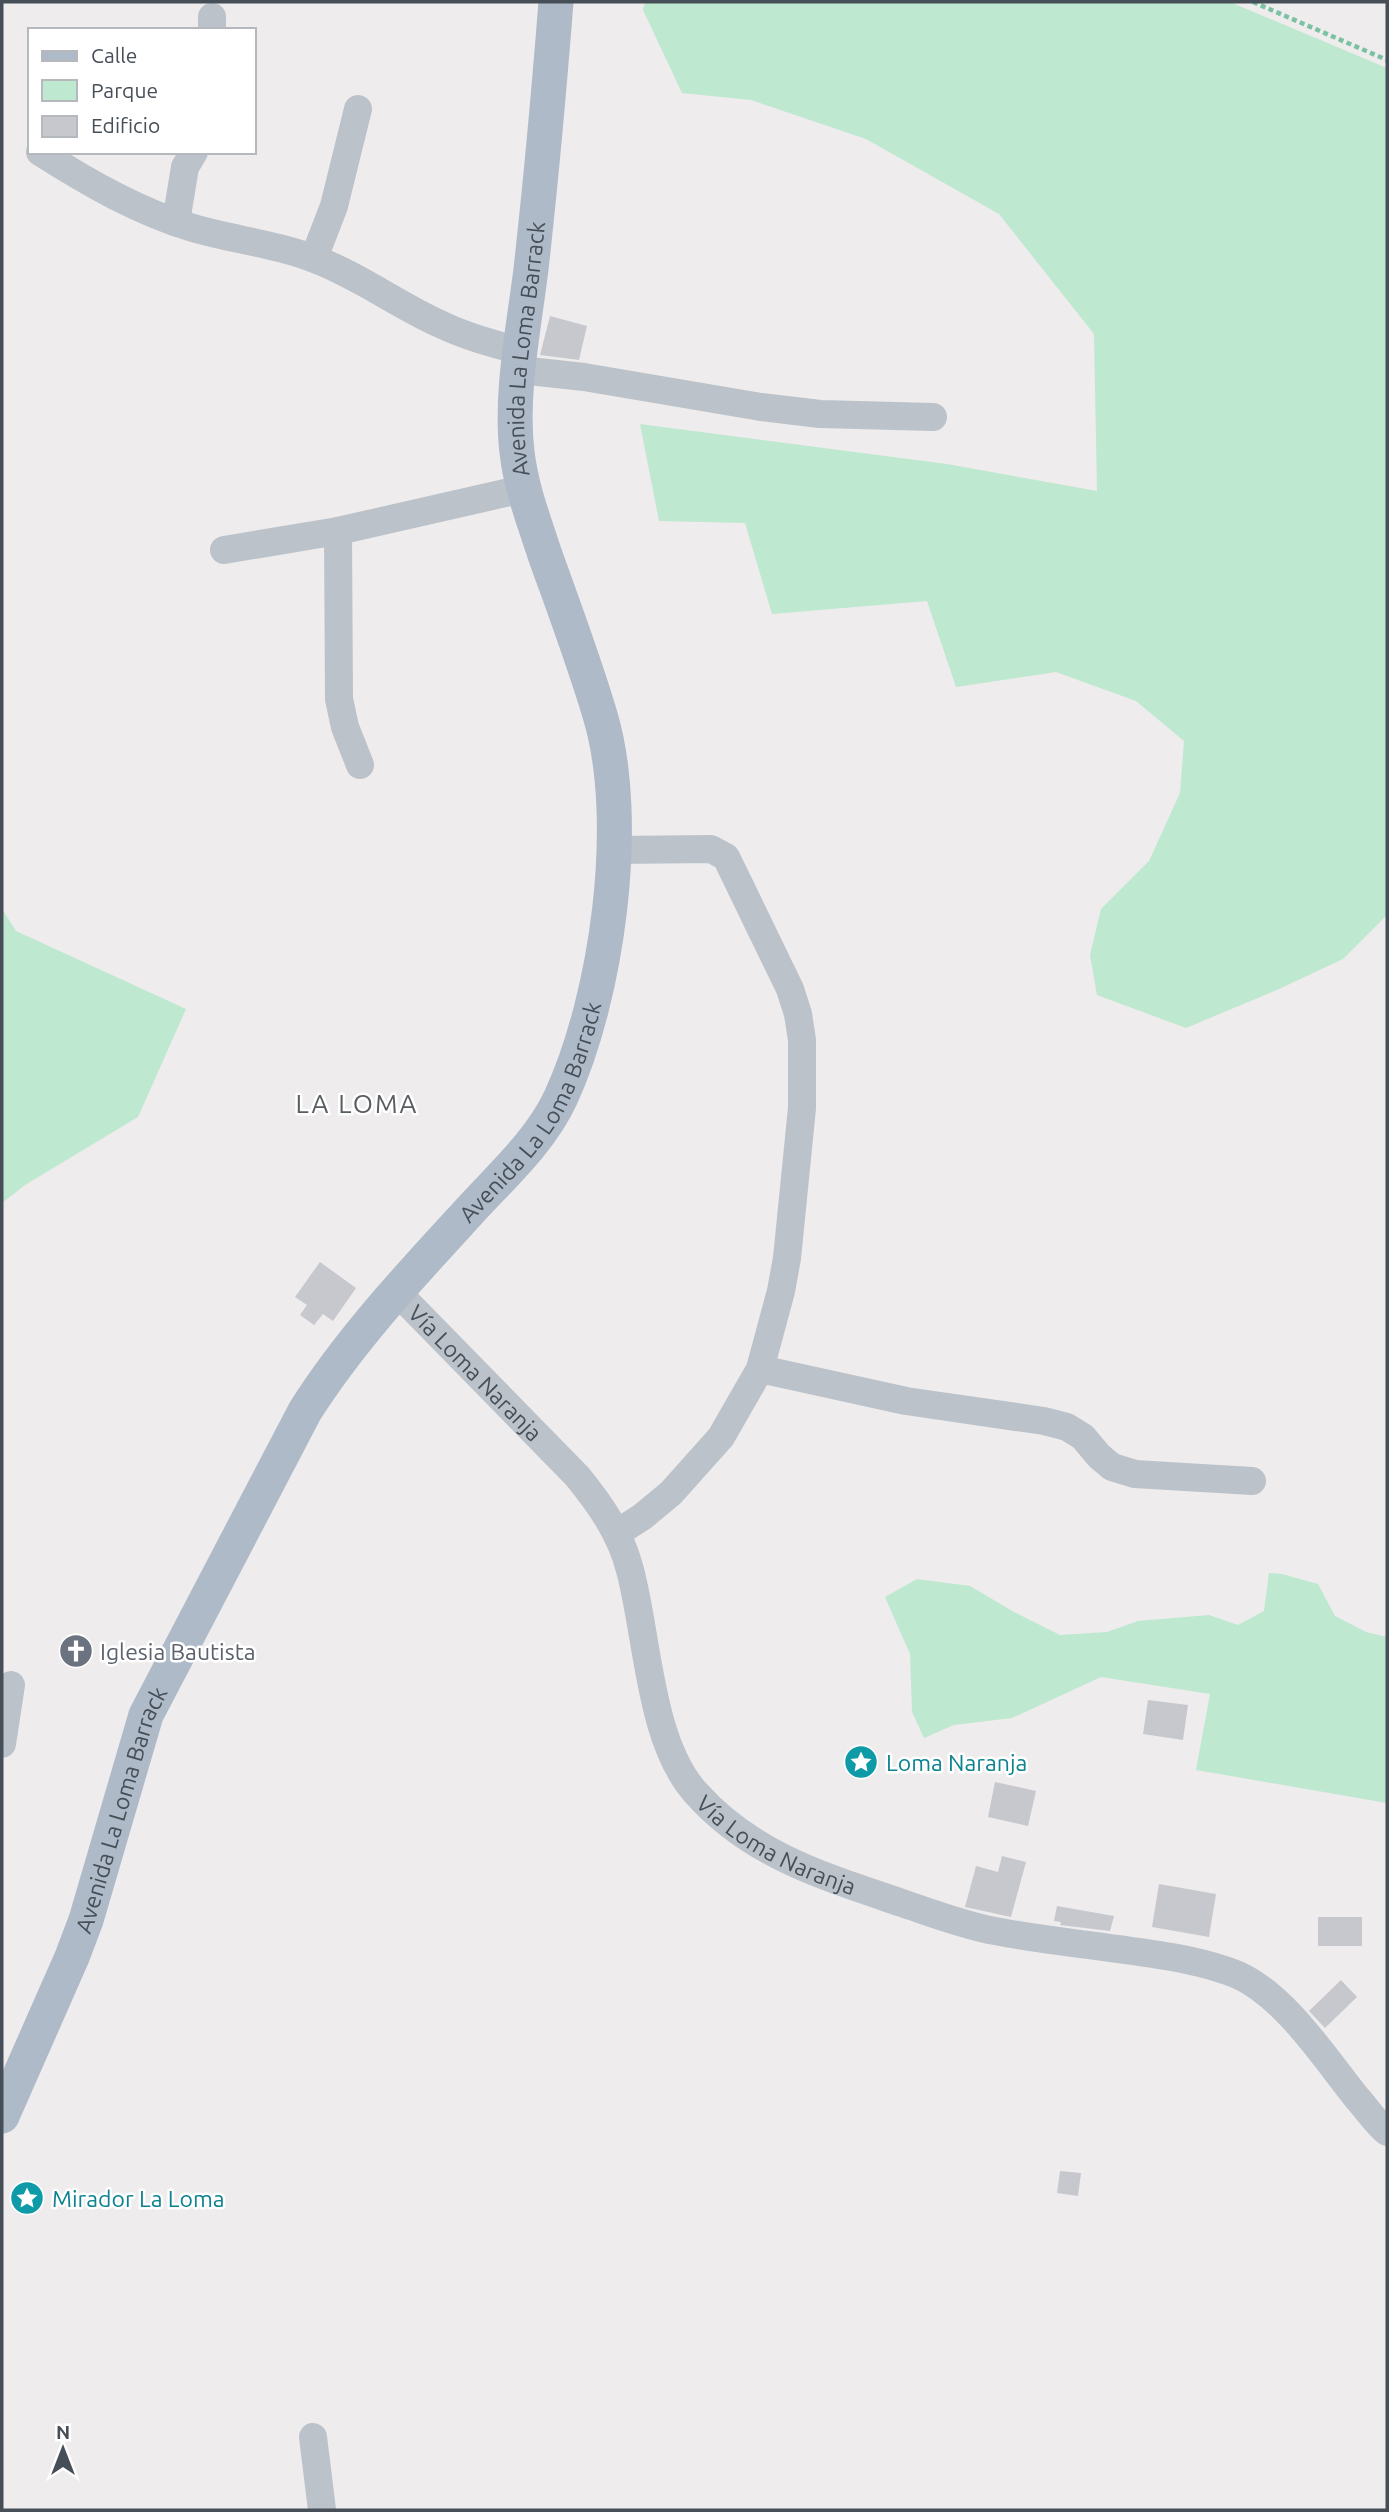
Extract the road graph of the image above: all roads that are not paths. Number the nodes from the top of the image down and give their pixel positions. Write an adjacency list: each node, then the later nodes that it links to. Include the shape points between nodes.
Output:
1 (556, 2): 7 (main road, Avenida La Loma Barrack)
2 (358, 109): 6 (street, via 334,206)
3 (43, 154): 5 (street, via 139,208)
4 (193, 154): 5 (street, via 185,167)
5 (176, 222): 6 (street)
6 (314, 258): 7 (street)
7 (521, 361): 8 (street, via 584,377 761,407 820,414); 9 (main road, Avenida La Loma Barrack, via 516,448)
8 (933, 417)
9 (523, 489): 10 (street); 13 (main road, Avenida La Loma Barrack, via 601,717 611,763)
10 (338, 531): 11 (street); 12 (street, via 339,699)
11 (224, 550)
12 (360, 765)
13 (615, 850): 14 (main road, Avenida La Loma Barrack, via 607,928 594,991 580,1051 560,1101 537,1137); 15 (street, via 711,849 726,857 798,1014 800,1148 787,1258)
14 (396, 1290): 17 (street, Vía Loma Naranja, via 577,1476); 20 (main road, Avenida La Loma Barrack, via 305,1411 146,1715 77,1945)
15 (760, 1369): 16 (street, via 906,1401 1067,1427 1112,1467 1135,1474); 17 (street, via 705,1457 671,1493)
16 (1252, 1481)
17 (617, 1533): 21 (street, Vía Loma Naranja, via 630,1569 671,1752 697,1794 756,1844 806,1870 965,1924 1186,1960 1239,1976 1296,2022)
18 (11, 1685): 19 (street)
19 (2, 1744)
20 (4, 2106)
21 (1387, 2132)
22 (313, 2437): 23 (street)
23 (322, 2510)

